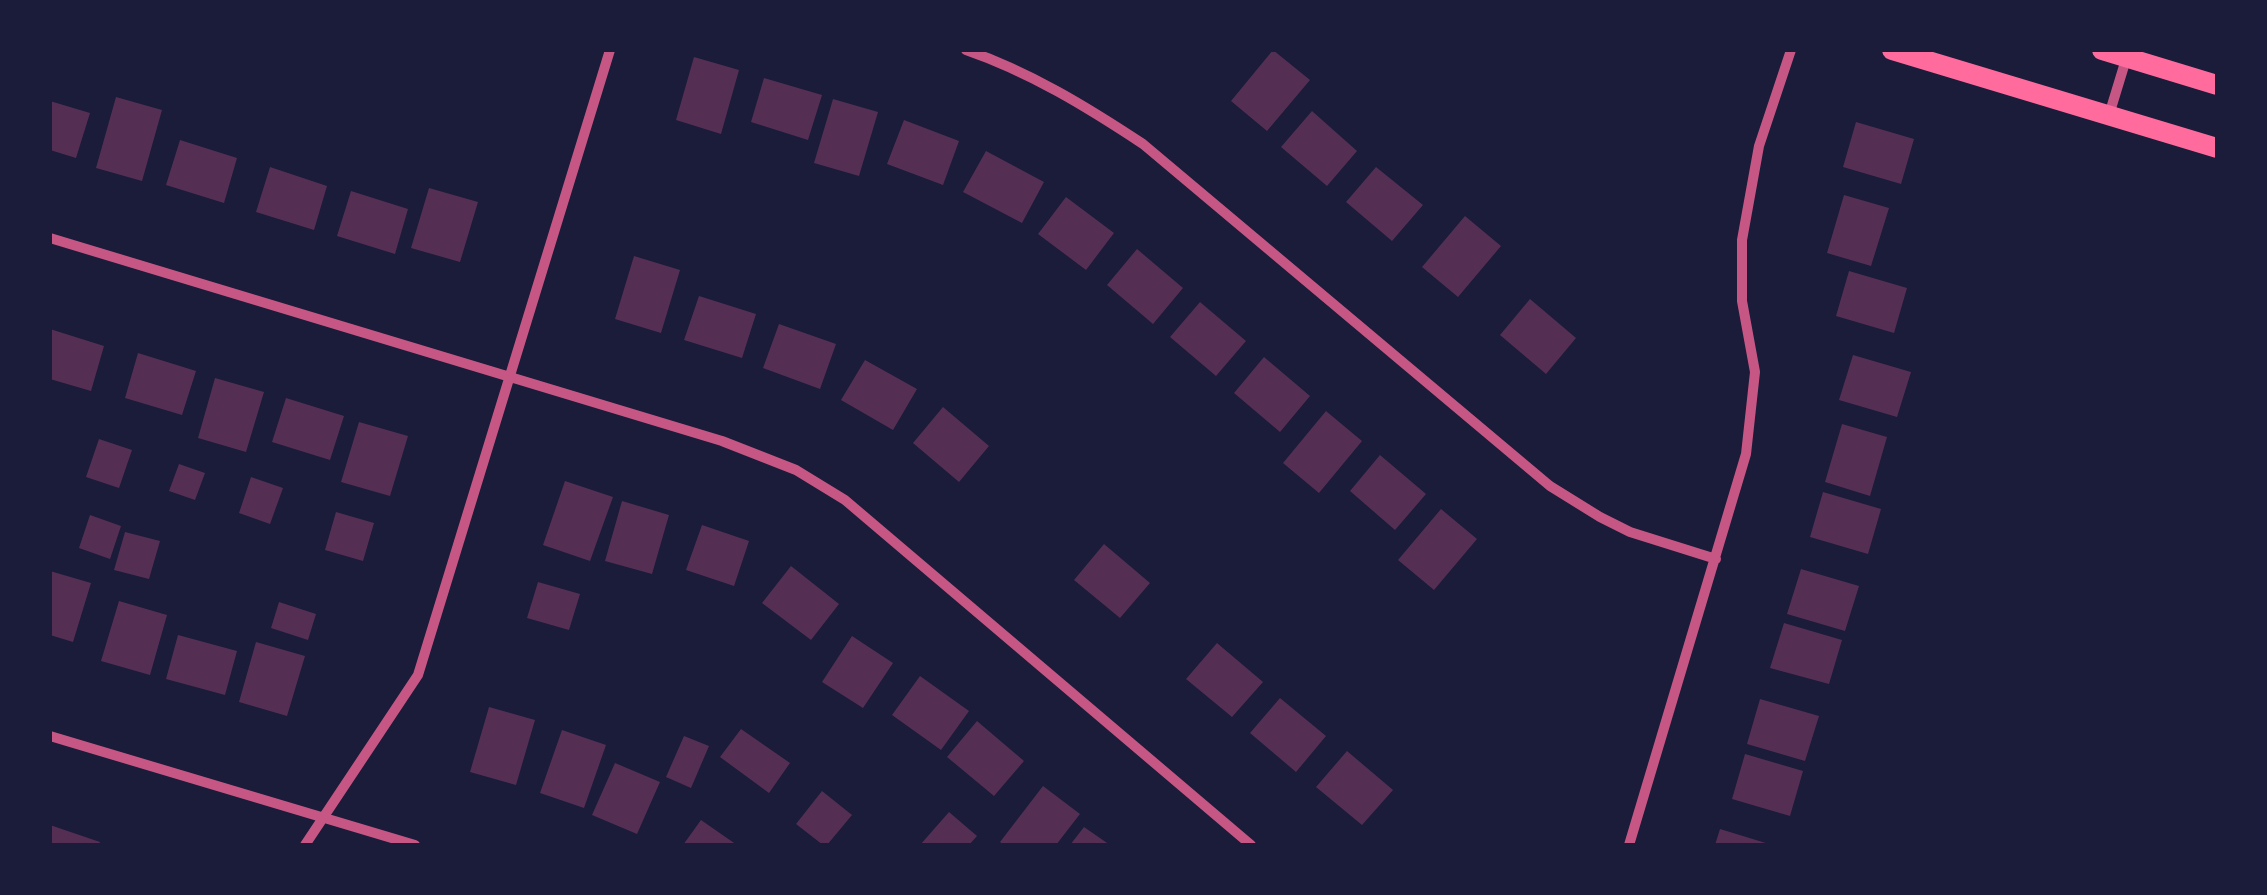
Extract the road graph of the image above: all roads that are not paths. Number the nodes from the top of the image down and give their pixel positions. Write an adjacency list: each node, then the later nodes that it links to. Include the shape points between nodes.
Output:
1 (610, 50): 11 (street)
2 (966, 50): 12 (street, via 1093,110 1144,144 1550,486 1630,532)
3 (1791, 50): 12 (street, via 1758,146 1742,240 1754,396 1746,454)
4 (1892, 50): 8 (main road)
5 (2102, 50): 6 (main road)
6 (2128, 54): 7 (main road); 8 (street)
7 (2217, 85)
8 (2109, 116): 9 (main road)
9 (2217, 148)
10 (50, 238): 11 (street)
11 (510, 377): 14 (street, via 418,675); 15 (street, via 736,446 796,470 845,500)
12 (1716, 558): 18 (street)
13 (50, 736): 14 (street)
14 (323, 818): 16 (street); 17 (street)
15 (1243, 842)
16 (305, 845)
17 (415, 845)
18 (1628, 845)

